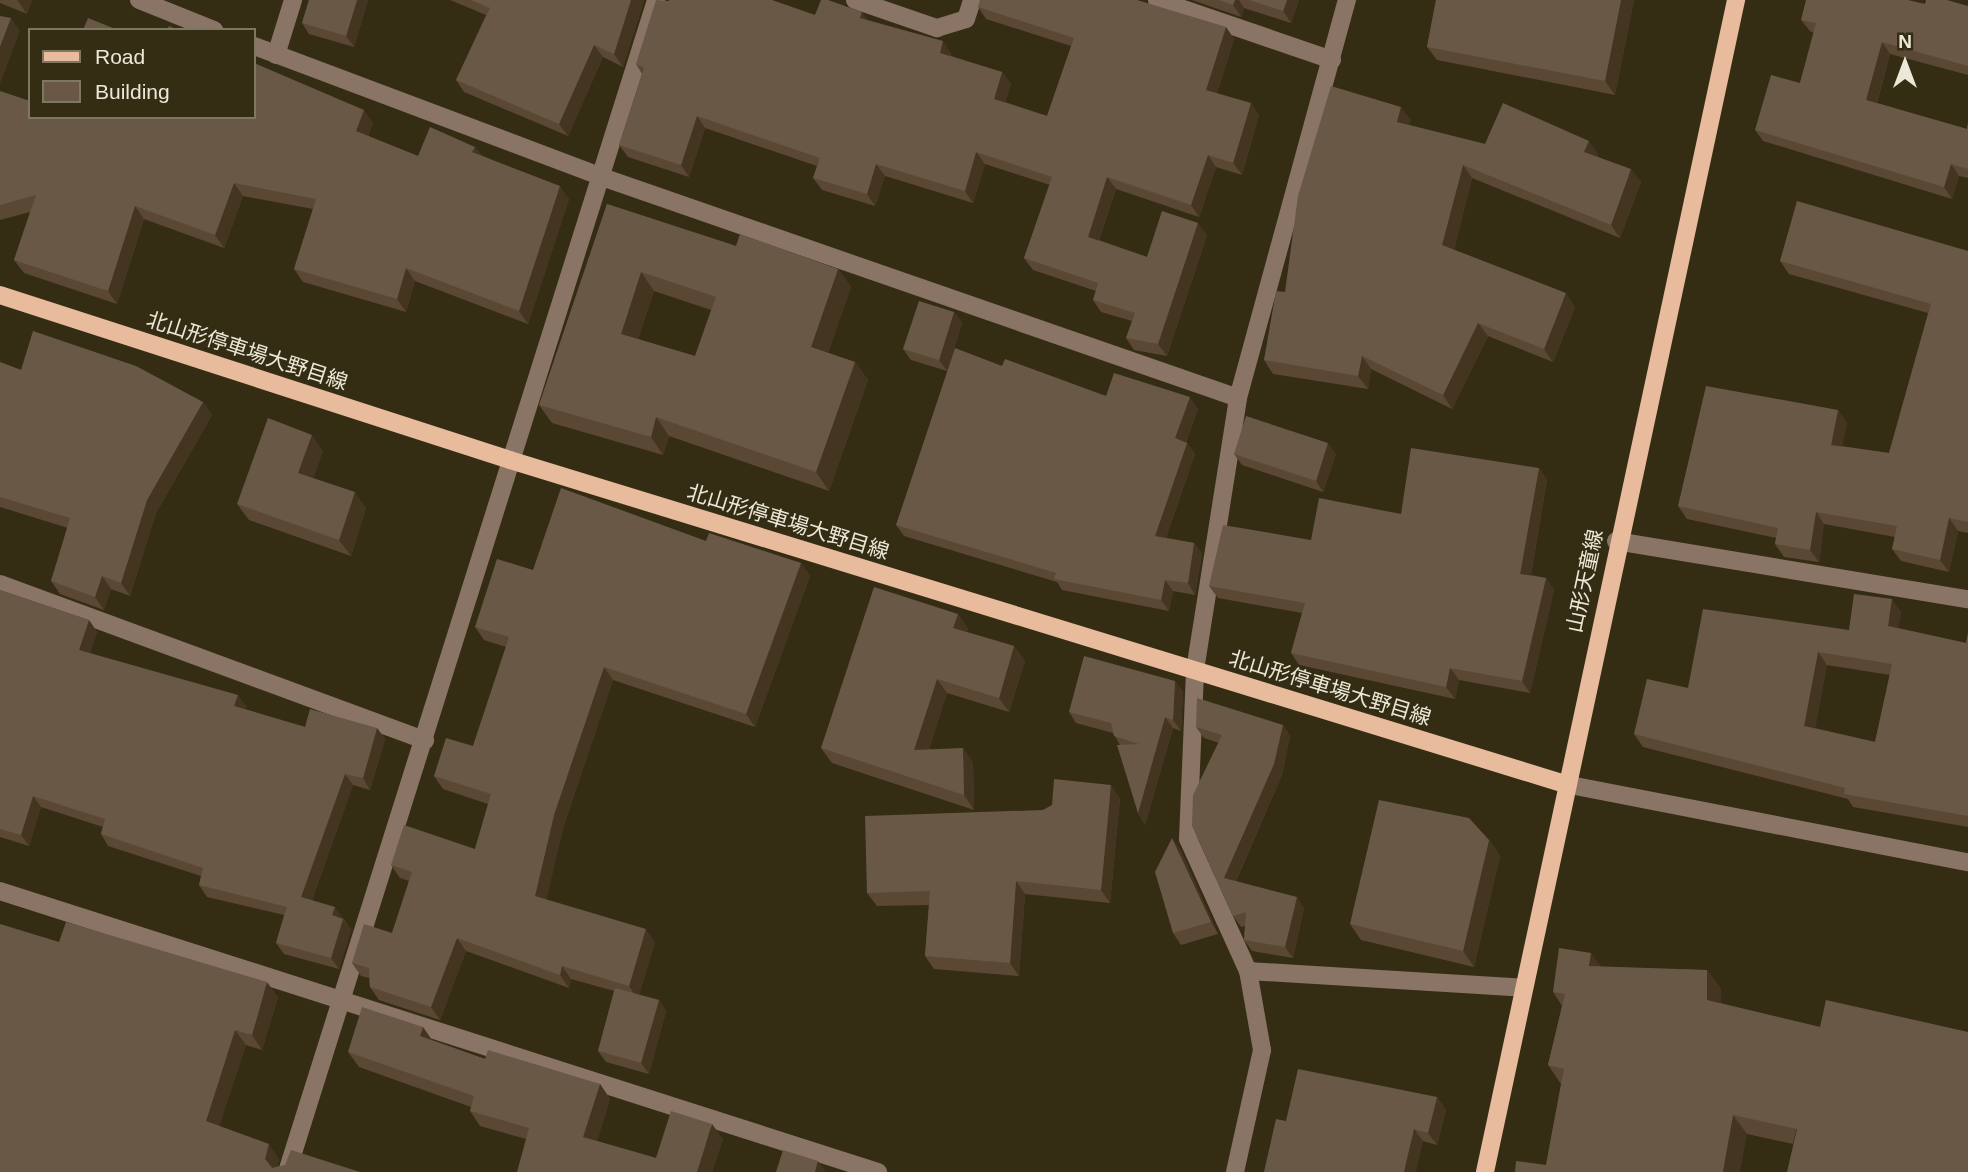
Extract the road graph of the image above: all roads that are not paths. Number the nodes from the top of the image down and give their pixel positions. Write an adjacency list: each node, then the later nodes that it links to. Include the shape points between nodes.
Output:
1 (139, 0): 9 (street)
2 (293, 0): 11 (street)
3 (656, 0): 13 (street)
4 (855, 0): 5 (street, via 937,28 966,19)
5 (972, 0)
6 (1157, 0): 12 (street)
7 (1347, 0): 12 (street)
8 (1736, 0): 17 (main road, 山形天童線)
9 (209, 28)
10 (256, 47): 11 (street)
11 (276, 55): 13 (street)
12 (1332, 60): 15 (street)
13 (599, 176): 15 (street); 16 (street)
14 (0, 295): 16 (main road, 北山形停車場大野目線)
15 (1238, 398): 20 (street)
16 (510, 460): 20 (main road, 北山形停車場大野目線); 21 (street)
17 (1616, 541): 19 (street); 22 (main road, 山形天童線)
18 (0, 584): 21 (street)
19 (1968, 599)
20 (1195, 670): 22 (main road, 北山形停車場大野目線); 25 (street, via 1188,839)
21 (425, 740): 27 (street)
22 (1565, 784): 23 (street); 26 (main road, 山形天童線)
23 (1968, 862)
24 (0, 891): 27 (street)
25 (1248, 971): 26 (street); 30 (street, via 1262,1050)
26 (1523, 988): 31 (main road, 山形天童線)
27 (340, 1000): 28 (street); 29 (street)
28 (287, 1172)
29 (878, 1172)
30 (1235, 1172)
31 (1485, 1172)

